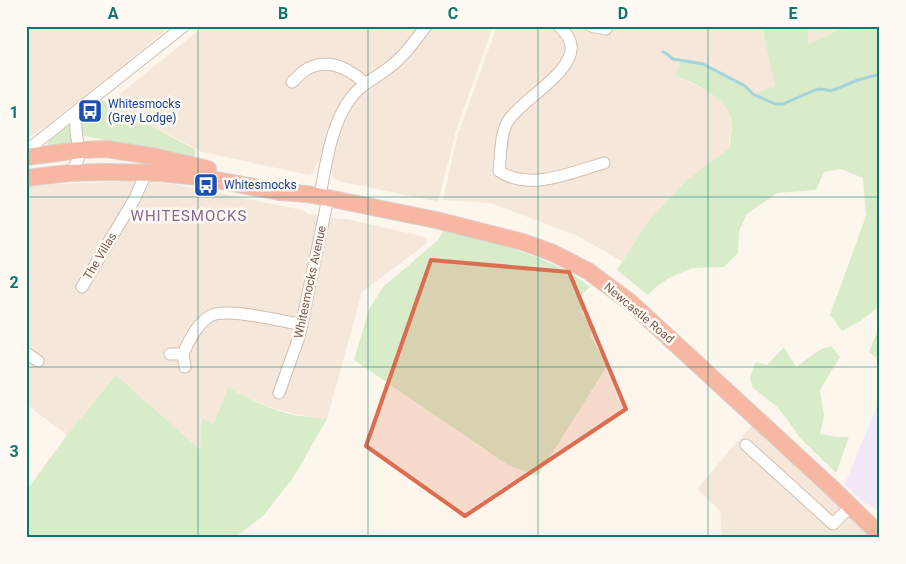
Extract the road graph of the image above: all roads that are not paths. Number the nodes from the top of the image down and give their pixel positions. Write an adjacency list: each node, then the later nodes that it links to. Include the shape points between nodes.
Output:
1 (184, 26): 9 (street)
2 (426, 26): 8 (street, Whitesmocks Avenue, via 402,57)
3 (559, 26): 4 (street); 12 (street, via 572,46 568,62 508,121 503,133 499,170 505,175 536,181)
4 (563, 26)
5 (591, 26): 6 (street)
6 (606, 29)
7 (292, 82): 8 (street, via 313,66 334,64)
8 (365, 83): 17 (street, Whitesmocks Avenue, via 347,103 338,122)
9 (82, 107): 10 (street, via 76,120); 11 (street, via 52,129)
10 (80, 150): 11 (highway); 13 (street, via 77,165); 17 (highway, via 107,149 157,157)
11 (30, 154): 15 (street)
12 (604, 163)
13 (69, 173): 14 (highway); 15 (highway)
14 (146, 173): 17 (highway, via 200,177); 18 (street, The Villas, via 135,198)
15 (49, 176): 16 (highway)
16 (26, 178)
17 (318, 196): 19 (street, Whitesmocks Avenue); 27 (highway, Newcastle Road, via 523,242 588,271 630,302)
18 (82, 287)
19 (302, 325): 22 (street, via 219,313 205,319); 25 (street, Whitesmocks Avenue)
20 (26, 353): 23 (street)
21 (170, 354): 22 (street)
22 (182, 354): 24 (street)
23 (38, 362)
24 (185, 367)
25 (279, 393)
26 (746, 445): 27 (street, via 833,524)
27 (850, 507): 28 (highway, Newcastle Road)
28 (880, 535)

